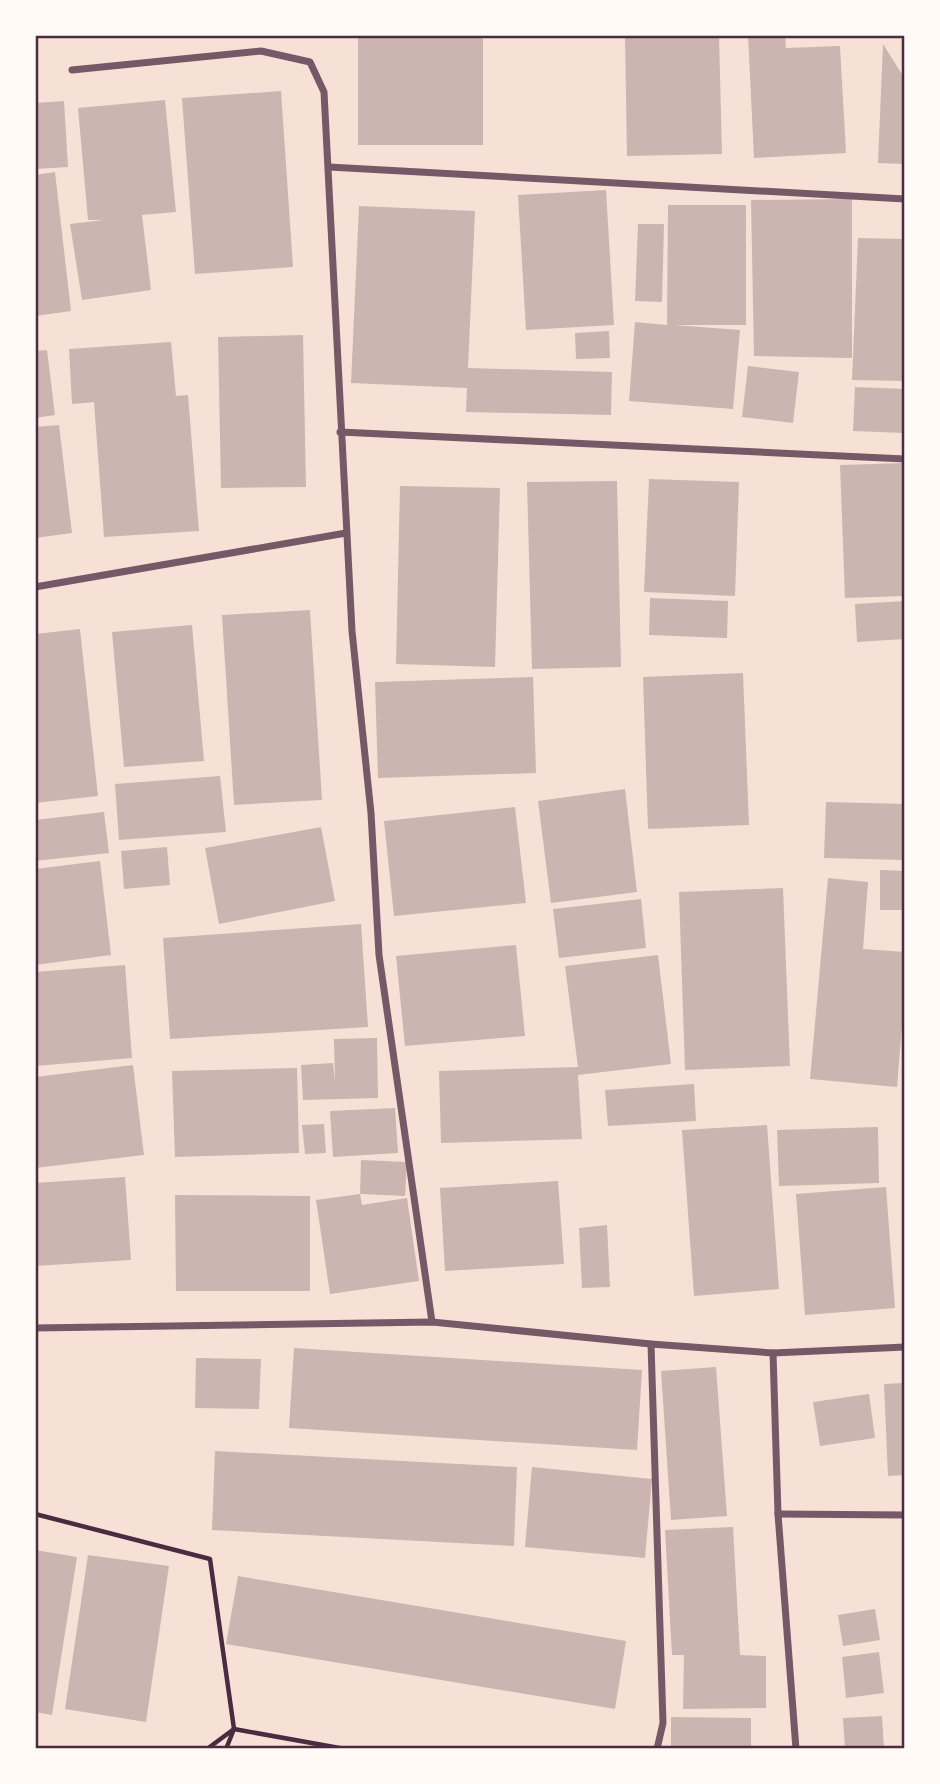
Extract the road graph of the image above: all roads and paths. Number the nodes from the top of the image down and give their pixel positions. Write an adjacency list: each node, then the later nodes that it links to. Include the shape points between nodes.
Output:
1 (72, 70): 2 (street, via 261,51 310,62 324,92)
2 (329, 167): 3 (street); 4 (street)
3 (905, 199)
4 (340, 432): 5 (street); 6 (street)
5 (905, 459)
6 (346, 533): 7 (street); 8 (street, via 379,954)
7 (35, 587)
8 (432, 1322): 9 (street); 10 (street)
9 (35, 1328)
10 (651, 1344): 12 (street); 20 (street, via 663,1723)
11 (905, 1347): 12 (street)
12 (773, 1353): 14 (street)
13 (35, 1514): 16 (path, via 210,1559)
14 (778, 1514): 15 (street); 21 (street)
15 (905, 1515)
16 (234, 1729): 17 (path); 18 (path); 19 (path)
17 (207, 1749)
18 (226, 1749)
19 (345, 1749)
20 (657, 1749)
21 (796, 1749)

